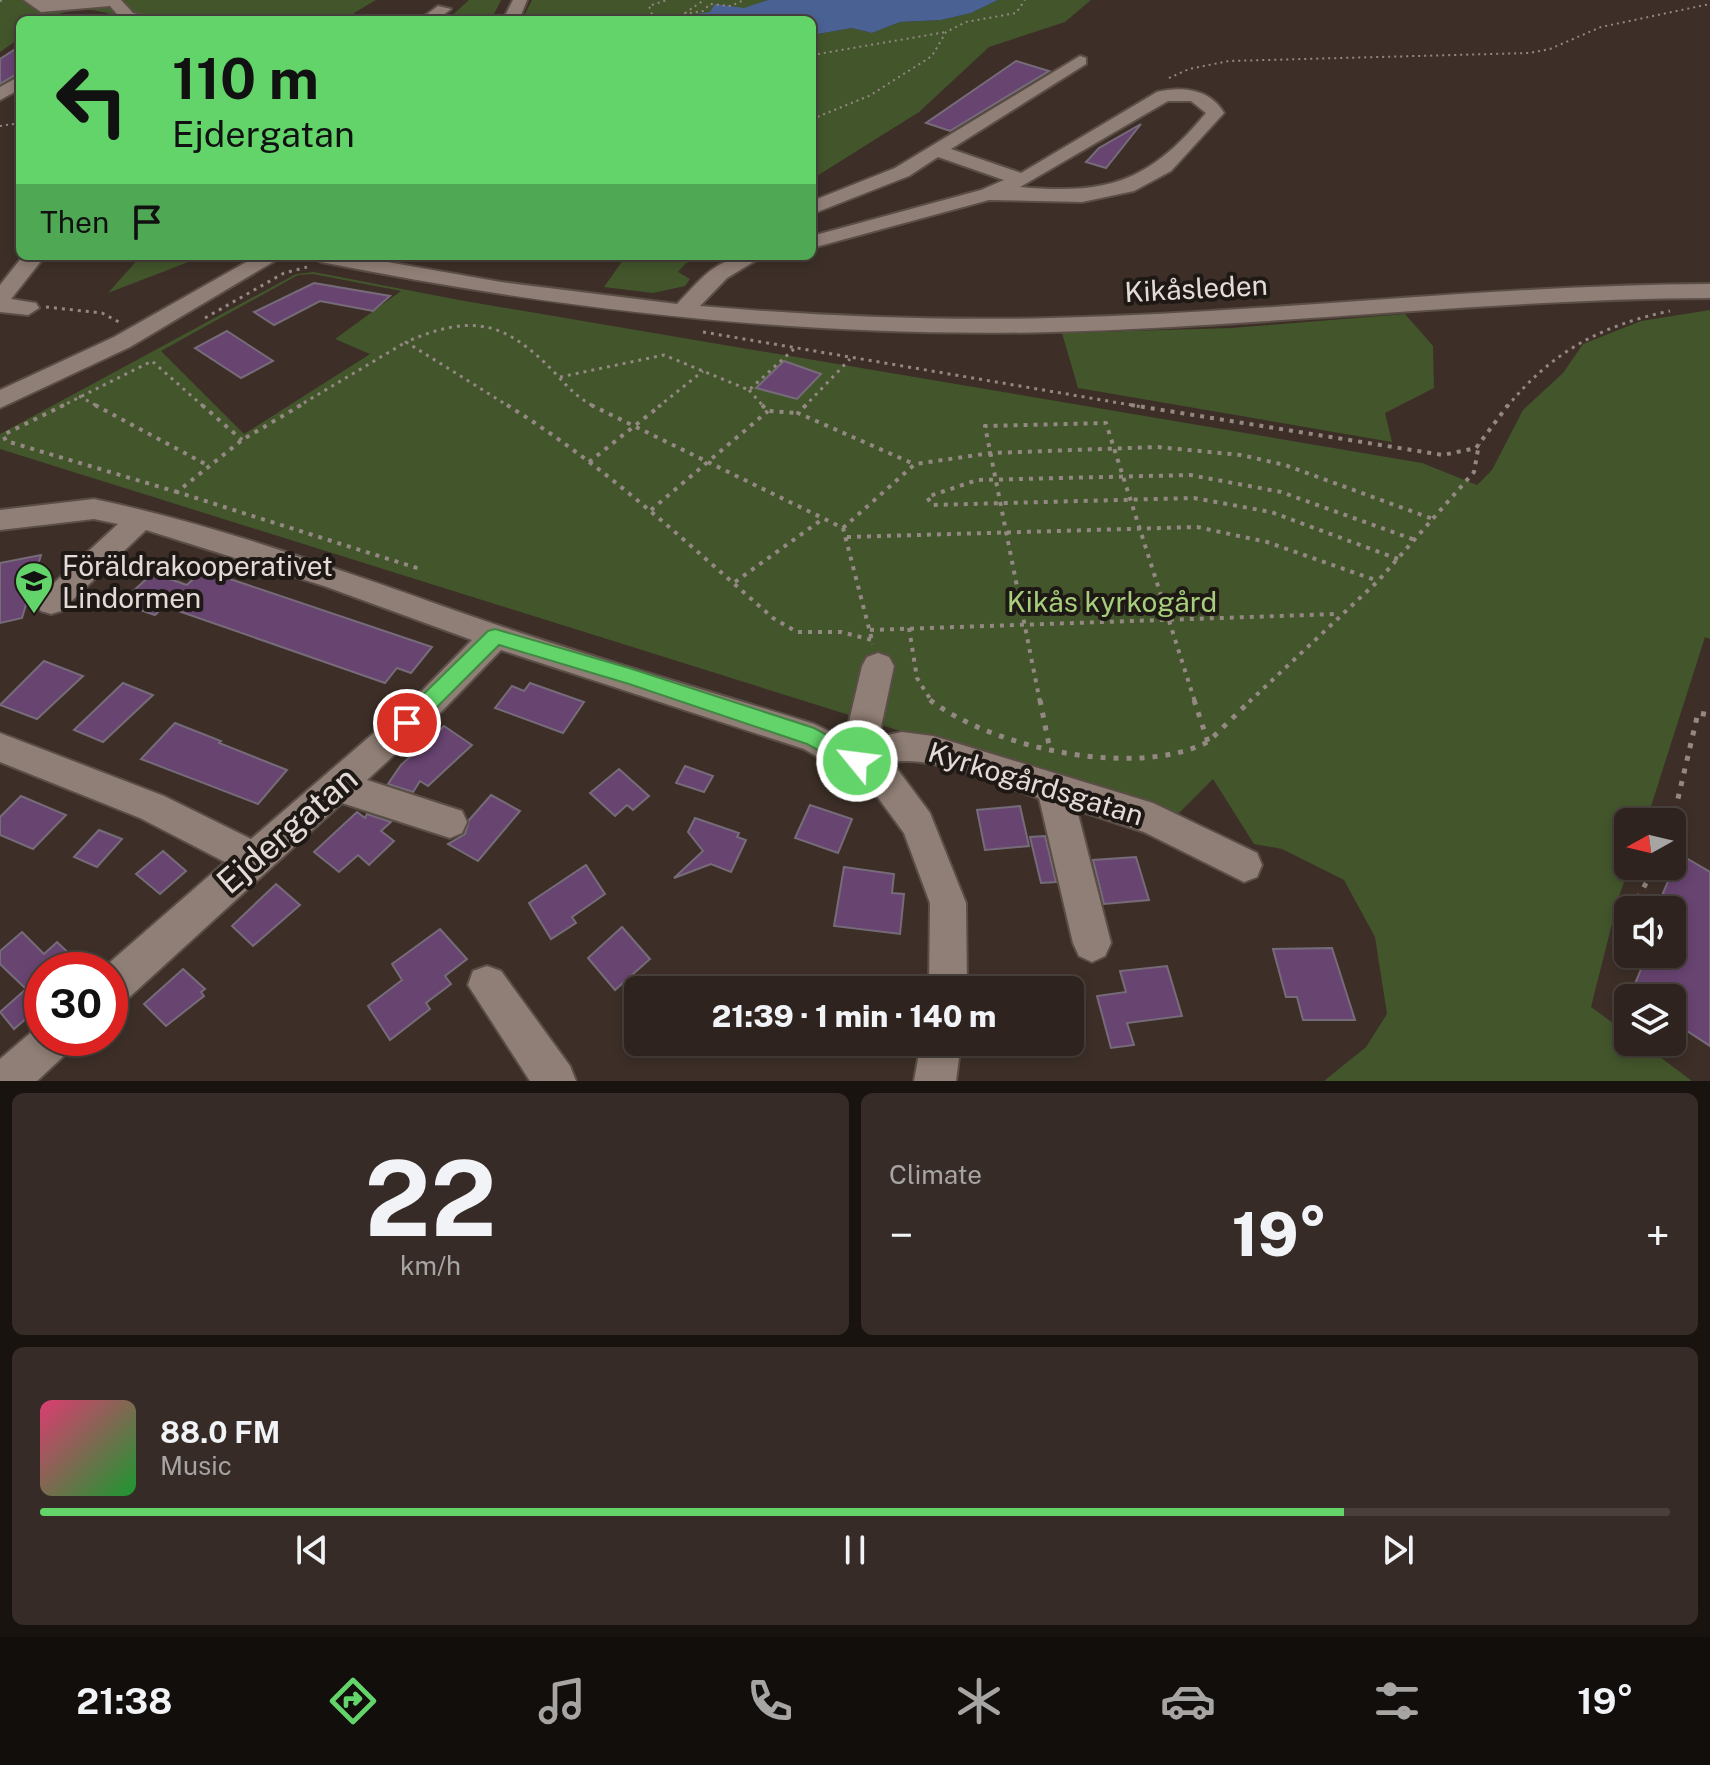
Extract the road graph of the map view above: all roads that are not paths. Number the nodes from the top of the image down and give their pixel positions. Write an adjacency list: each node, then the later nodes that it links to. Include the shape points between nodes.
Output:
1 (31, 0): 2 (street, via 41,7)
2 (117, 0)
3 (443, 9): 4 (street)
4 (433, 16)
5 (1080, 61): 6 (street)
6 (938, 151): 7 (street); 9 (street, via 902,172)
7 (1018, 178): 8 (street); 8 (street, via 1034,174 1163,96 1193,96 1212,105 1215,113 1185,149 1143,184 1113,194 1076,197 1024,191)
8 (988, 194): 10 (street)
9 (816, 206)
10 (816, 241)
11 (31, 260): 17 (street)
12 (265, 260): 20 (street, via 122,342)
13 (744, 260): 19 (street, via 719,273)
14 (318, 261): 15 (street, Kikåsleden)
15 (377, 261): 19 (street, Kikåsleden, via 493,288)
16 (1710, 291): 19 (street, Kikåsleden, via 1527,294 1235,317 1047,325 815,320)
17 (0, 302): 18 (street)
18 (28, 308)
19 (684, 310)
20 (0, 400)
21 (142, 518): 22 (street, via 94,509); 23 (street); 24 (street)
22 (0, 520)
23 (51, 603)
24 (495, 636): 27 (street, via 814,738); 29 (street, Ejdergatan)
25 (875, 653): 27 (street)
26 (0, 747): 31 (street, via 152,807)
27 (857, 761): 28 (street, Kyrkogårdsgatan, via 906,744); 35 (street, via 883,777 918,824 948,903)
28 (1052, 768): 32 (street, Kyrkogårdsgatan); 33 (street)
29 (338, 786): 30 (street); 31 (street, Ejdergatan)
30 (450, 822)
31 (253, 858): 34 (street, Ejdergatan)
32 (1244, 865)
33 (1092, 943)
34 (128, 972)
35 (948, 976)
36 (487, 985): 40 (street)
37 (34, 1056): 39 (street)
38 (939, 1056): 41 (street)
39 (6, 1081)
40 (555, 1081)
41 (935, 1081)

